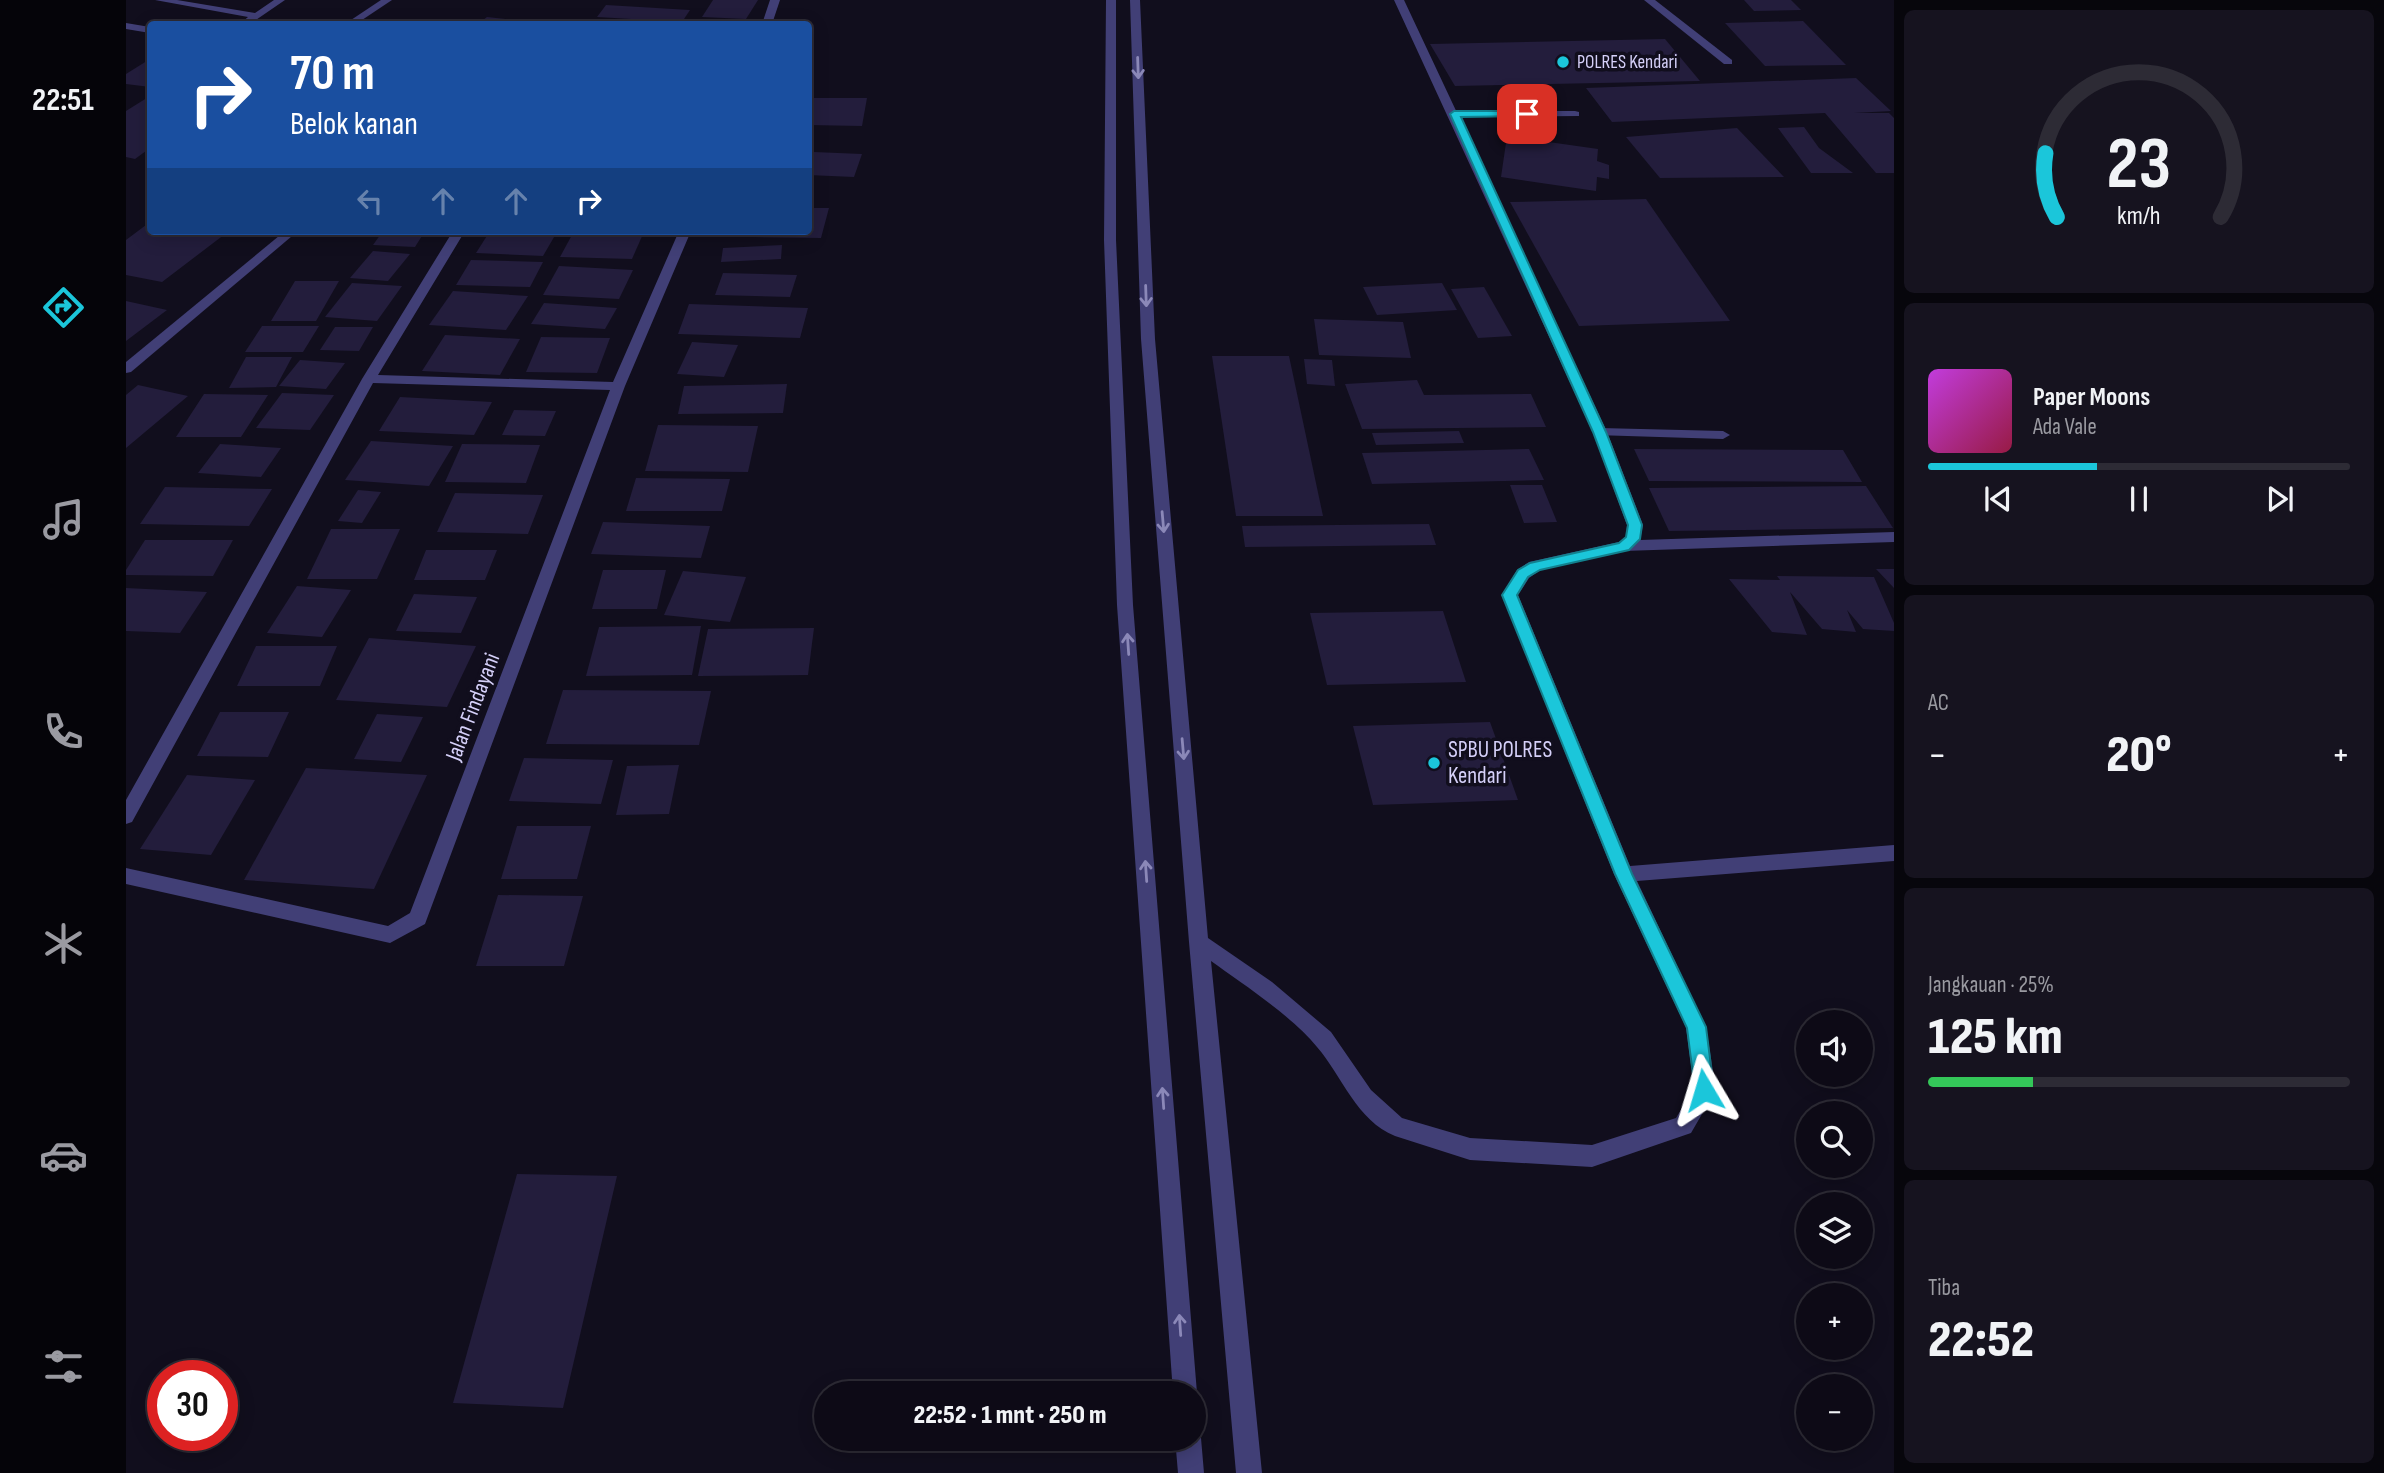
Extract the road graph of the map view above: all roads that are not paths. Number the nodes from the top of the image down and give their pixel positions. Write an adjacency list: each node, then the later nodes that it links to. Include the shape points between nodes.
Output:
1 (160, 0): 9 (street)
2 (281, 0): 9 (street)
3 (387, 0): 11 (street)
4 (775, 0): 12 (street)
5 (1111, 0): 33 (street, one-way to 5, via 1125,605 1110,240)
6 (1135, 0): 32 (street, one-way to 32, via 1148,339)
7 (1399, 0): 16 (street)
8 (1649, 0): 15 (street)
9 (256, 16): 10 (street)
10 (248, 21)
11 (355, 21)
12 (768, 21)
13 (126, 26): 14 (street)
14 (147, 30)
15 (1728, 62)
16 (1454, 114): 17 (street); 24 (street)
17 (1576, 114)
18 (287, 235): 21 (street)
19 (457, 235): 22 (street)
20 (683, 235): 23 (street, Jalan Findayani)
21 (126, 369)
22 (369, 379): 23 (street); 28 (street)
23 (618, 386): 31 (street, Jalan Findayani, via 418,918 390,936)
24 (1600, 432): 25 (street); 27 (street, via 1635,525 1633,539)
25 (1723, 435)
26 (1894, 537): 27 (street)
27 (1624, 546): 30 (street, via 1535,566 1523,574 1510,595)
28 (126, 817)
29 (1894, 853): 30 (street)
30 (1624, 874): 32 (street, via 1696,1027 1704,1090 1683,1126 1592,1156 1469,1149 1395,1126 1363,1097 1324,1039 1265,988)
31 (126, 876)
32 (1199, 942): 36 (street)
33 (1184, 1381)
34 (1189, 1451): 35 (street)
35 (1191, 1473)
36 (1249, 1473)

